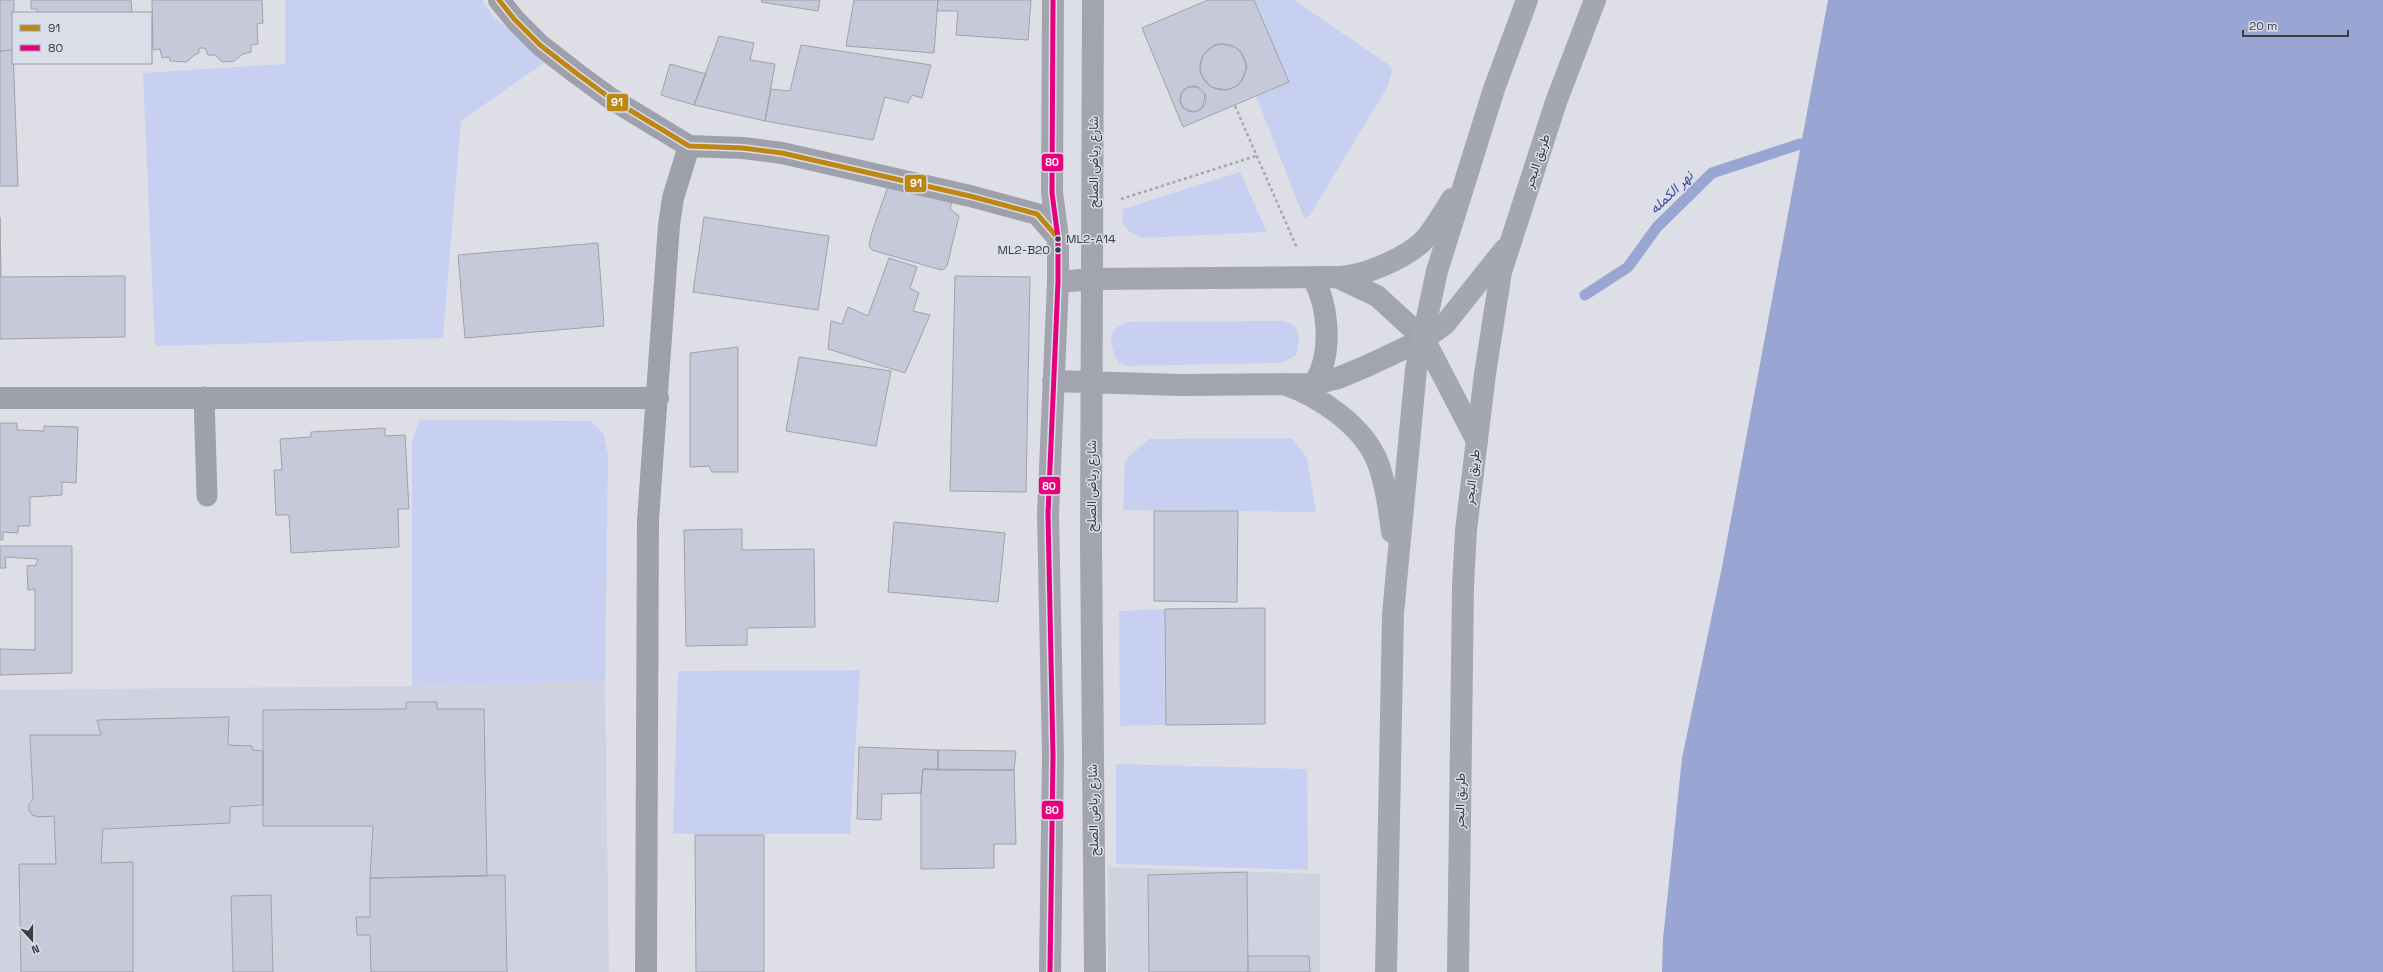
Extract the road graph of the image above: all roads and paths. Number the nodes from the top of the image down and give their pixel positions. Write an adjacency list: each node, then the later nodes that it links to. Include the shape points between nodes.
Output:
1 (499, 0): 7 (street, via 540,45 576,73 610,98)
2 (1053, 0): 11 (main road, via 1052,193)
3 (1093, 0): 10 (main road, شارع رياض الصلح)
4 (1526, 0): 9 (highway, via 1494,89)
5 (1595, 0): 12 (highway, طريق البحر, via 1556,102)
6 (1235, 106): 8 (path)
7 (689, 146): 11 (street, via 743,148 782,154 970,196 1037,214); 24 (street, via 672,205)
8 (1256, 156): 10 (path, via 1123,199); 14 (path)
9 (1470, 167): 13 (highway, via 1425,239 1389,262 1347,277); 17 (highway, via 1437,271)
10 (1092, 199): 15 (main road, شارع رياض الصلح)
11 (1058, 238): 16 (main road)
12 (1511, 241): 17 (highway, via 1445,324); 25 (highway, طريق البحر, via 1501,272)
13 (1337, 277): 14 (main road); 17 (main road, via 1377,296)
14 (1311, 278): 15 (main road); 21 (main road, via 1322,303 1327,333 1320,376)
15 (1092, 279): 16 (main road); 19 (main road, شارع رياض الصلح)
16 (1058, 282): 18 (main road)
17 (1424, 339): 21 (main road, via 1338,378); 25 (highway); 27 (highway, via 1416,369)
18 (1052, 381): 19 (main road); 29 (main road, via 1048,514 1053,756)
19 (1092, 383): 20 (main road); 30 (main road, شارع رياض الصلح)
20 (1284, 384): 21 (main road); 27 (highway, via 1308,394 1337,413 1352,427 1378,461 1389,511)
21 (1314, 384)
22 (204, 397): 23 (street); 24 (street); 26 (lane)
23 (0, 398)
24 (658, 398): 28 (street, via 648,520)
25 (1477, 441): 32 (highway, طريق البحر, via 1466,530 1463,586)
26 (207, 496)
27 (1396, 578): 31 (highway, via 1392,622)
28 (646, 972)
29 (1050, 972)
30 (1095, 972)
31 (1386, 972)
32 (1458, 972)

